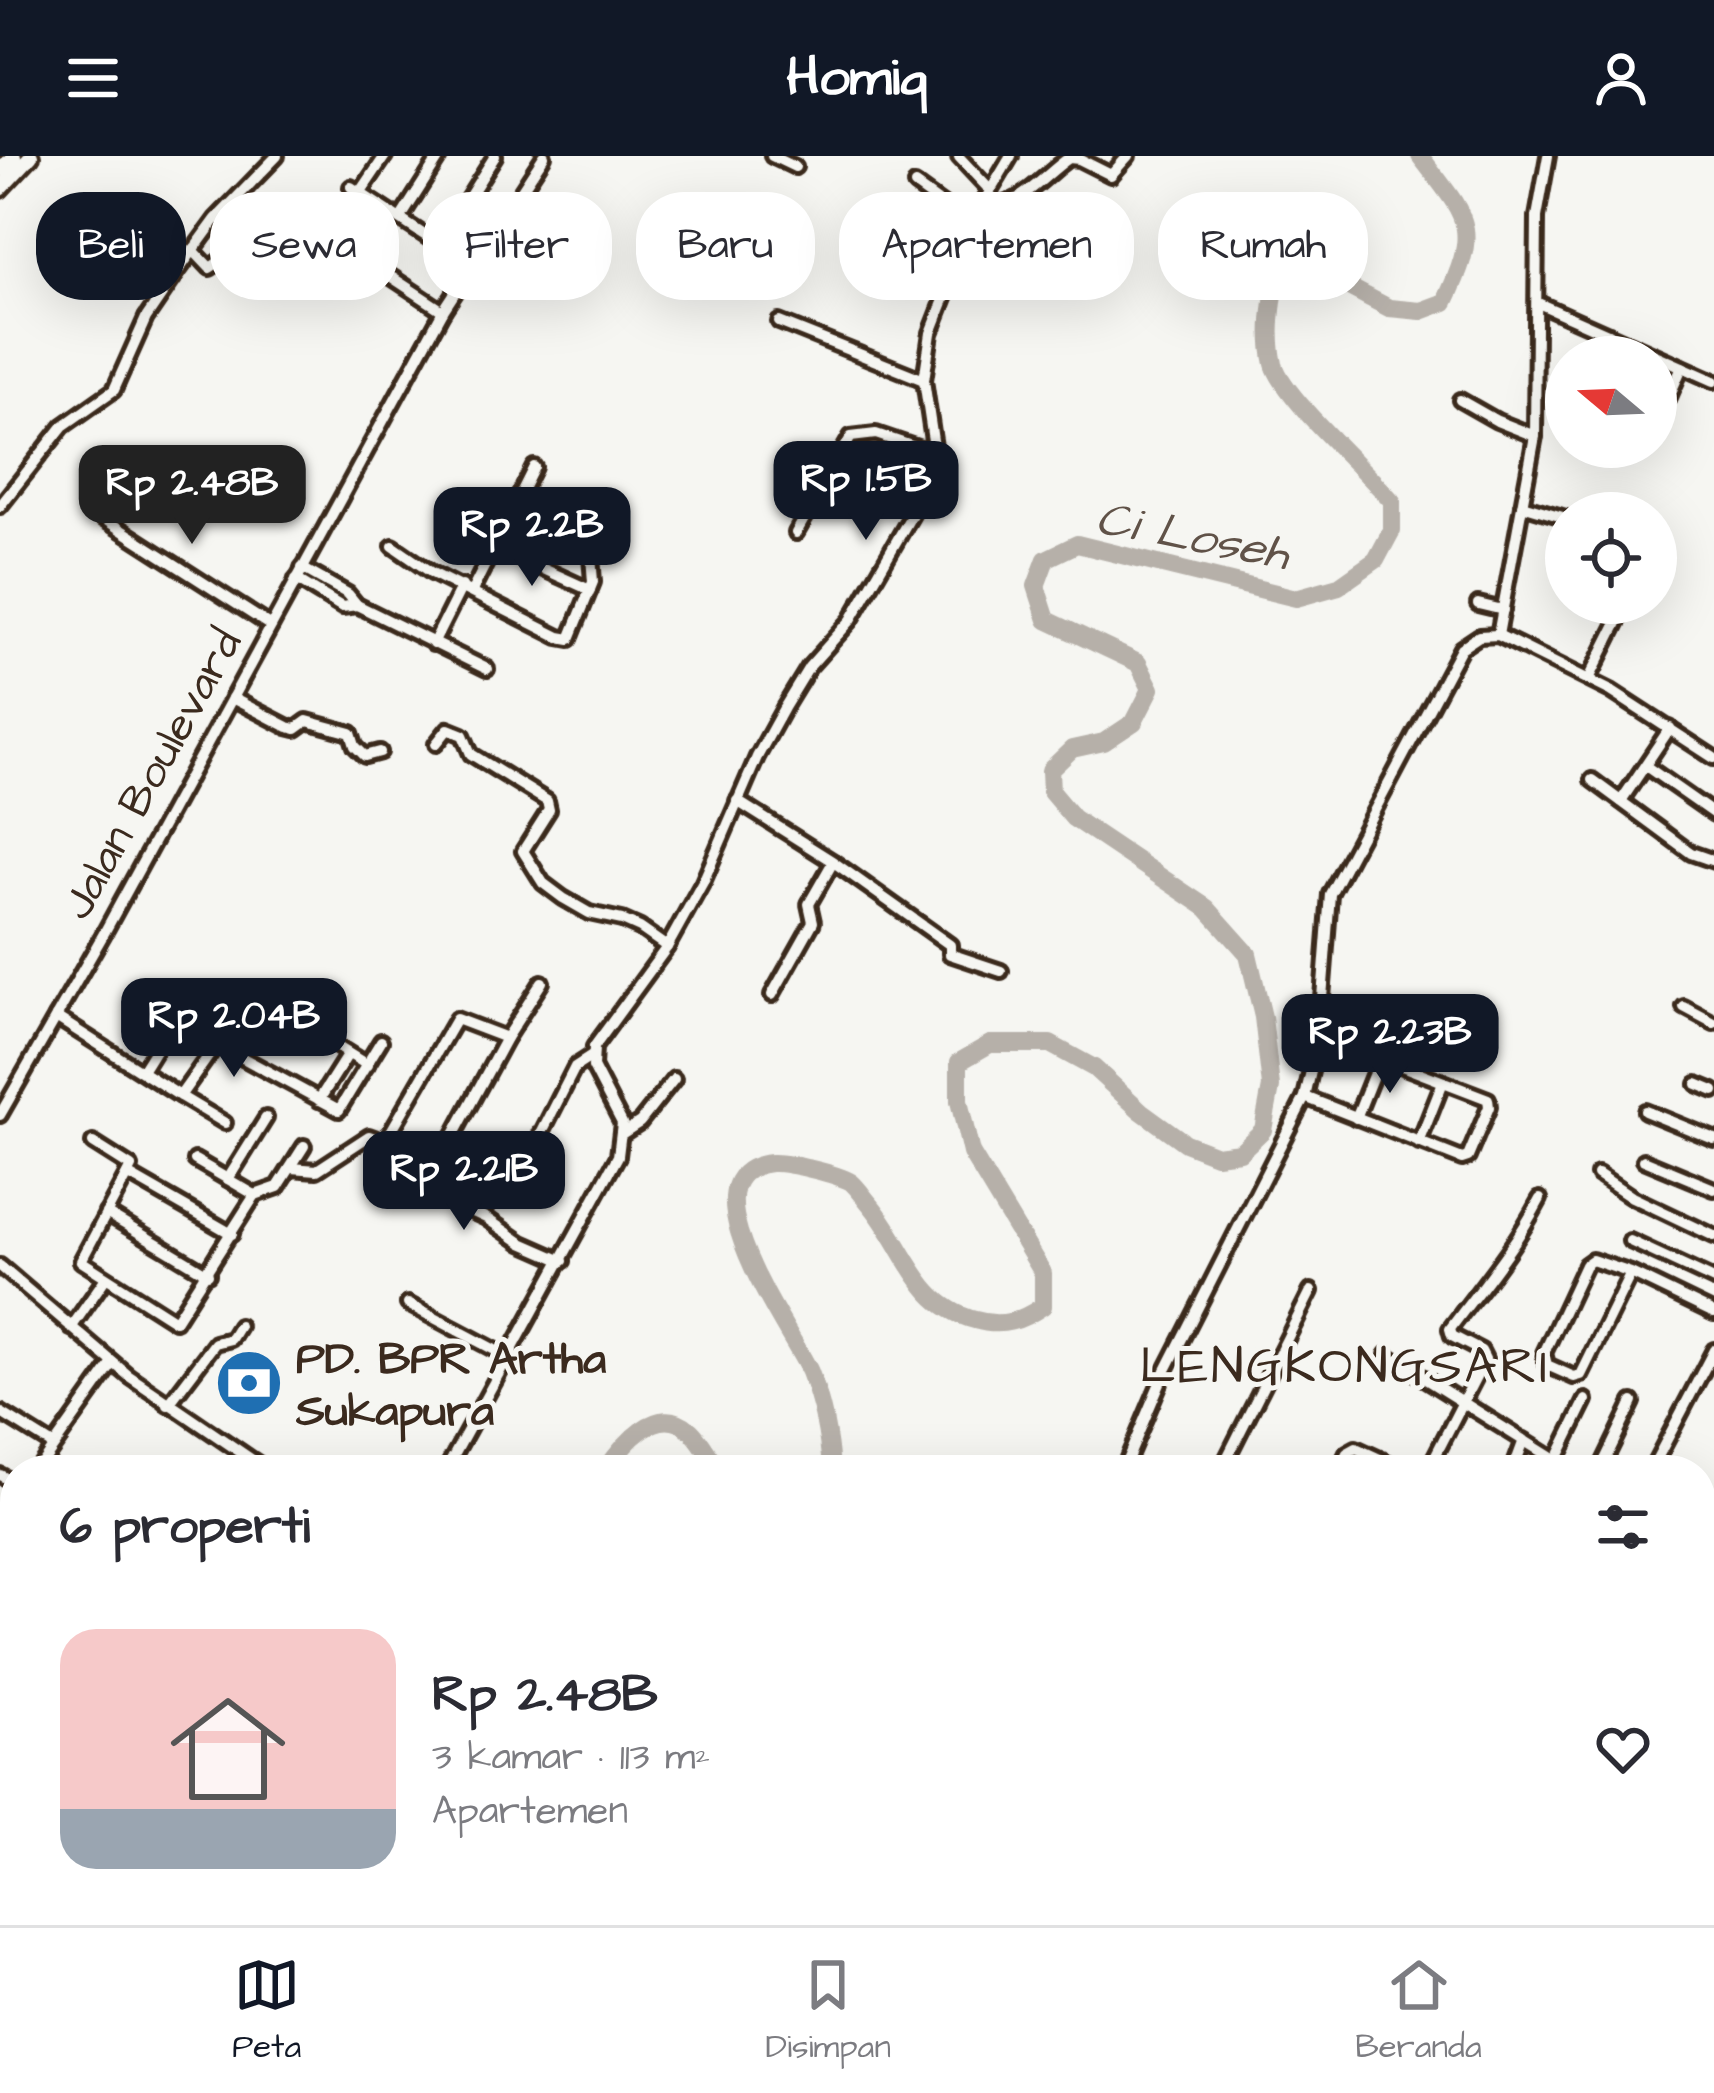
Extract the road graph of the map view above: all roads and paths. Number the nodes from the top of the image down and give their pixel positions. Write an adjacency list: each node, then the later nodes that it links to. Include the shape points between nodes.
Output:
1 (14, 156): 14 (main road)
2 (31, 156): 16 (main road)
3 (277, 156): 25 (street)
4 (385, 156): 23 (street, via 356,190)
5 (440, 156): 23 (street)
6 (495, 156): 18 (street)
7 (544, 156): 19 (street, Jalan Boulevard)
8 (772, 156): 13 (street)
9 (1011, 156): 17 (street)
10 (1128, 156): 22 (street, via 1111,176 1069,158)
11 (1548, 156): 28 (street, via 1537,217)
12 (959, 157): 17 (street)
13 (795, 167)
14 (0, 170)
15 (915, 185): 20 (street)
16 (0, 189)
17 (989, 189): 21 (street)
18 (472, 192)
19 (521, 192)
20 (925, 192)
21 (988, 192)
22 (1026, 192)
23 (400, 219): 24 (street)
24 (423, 234)
25 (193, 250): 29 (street, via 211,268 226,257 244,270 308,221); 44 (street, via 146,318 114,390 63,426)
26 (450, 300): 29 (street, Jalan Boulevard)
27 (943, 300): 36 (street)
28 (1538, 303): 31 (street); 39 (street)
29 (443, 311): 50 (street, Jalan Boulevard)
30 (779, 322): 36 (street)
31 (1609, 334): 32 (street)
32 (1613, 336)
33 (1677, 365): 34 (street)
34 (1682, 367): 35 (street); 37 (street)
35 (1677, 379)
36 (924, 380): 40 (street)
37 (1714, 381)
38 (1460, 400): 39 (street)
39 (1534, 436): 43 (street)
40 (935, 454): 47 (street, via 876,434 850,437); 68 (street, via 921,498 851,620 784,708)
41 (534, 466): 42 (street)
42 (519, 496): 49 (street); 52 (street, via 589,530)
43 (1522, 505): 46 (street); 54 (street)
44 (0, 506)
45 (87, 508): 56 (street)
46 (1545, 512)
47 (796, 532)
48 (393, 546): 51 (street)
49 (493, 546): 51 (street); 52 (street)
50 (299, 573): 56 (street, Jalan Boulevard); 58 (street)
51 (467, 589): 52 (street, via 560,638 572,637); 58 (street)
52 (590, 590)
53 (1478, 604): 54 (street)
54 (1503, 610): 57 (street)
55 (1617, 624): 60 (street)
56 (271, 626): 61 (street, Jalan Boulevard)
57 (1498, 635): 60 (street); 95 (street, via 1460,648 1330,894)
58 (434, 644): 59 (street)
59 (487, 669)
60 (1589, 680): 62 (street)
61 (232, 698): 64 (street, via 288,727 307,721 351,733 365,756); 81 (street, Jalan Boulevard)
62 (1670, 728): 65 (street); 66 (street)
63 (436, 744): 73 (street, via 448,728 463,735 471,754 549,804 523,851 543,883 589,914 622,920)
64 (380, 752)
65 (1714, 758)
66 (1647, 767): 69 (street); 70 (street)
67 (1592, 779): 69 (street)
68 (737, 801): 72 (street); 73 (street)
69 (1621, 801): 71 (street, via 1690,854)
70 (1714, 814)
71 (1714, 861)
72 (833, 862): 74 (street, via 950,945 950,954); 76 (street, via 809,902 813,922)
73 (667, 947): 87 (street)
74 (1001, 970)
75 (542, 982): 84 (street)
76 (772, 995)
77 (155, 996): 80 (street)
78 (188, 997): 80 (street)
79 (1684, 1007): 82 (street)
80 (181, 1009): 89 (street)
81 (56, 1017): 89 (street); 98 (street, Jalan Boulevard)
82 (1714, 1023)
83 (322, 1037): 86 (street)
84 (506, 1038): 105 (street, via 456,1018); 105 (street, via 439,1162)
85 (381, 1041): 88 (street)
86 (349, 1054): 88 (street); 96 (street)
87 (592, 1056): 102 (street); 103 (street, via 574,1067)
88 (368, 1065): 96 (street, via 340,1110)
89 (142, 1071): 94 (street)
90 (674, 1079): 102 (street)
91 (1443, 1082): 100 (street, via 1374,1056); 107 (street); 107 (street, via 1486,1098 1489,1108 1467,1158)
92 (1697, 1084): 93 (street)
93 (1714, 1090)
94 (180, 1096): 96 (street, via 217,1044); 101 (street)
95 (1305, 1097): 100 (street); 149 (street)
96 (320, 1100)
97 (1645, 1112): 104 (street)
98 (0, 1115)
99 (266, 1118): 115 (street)
100 (1356, 1118): 107 (street)
101 (225, 1123)
102 (623, 1132): 123 (street)
103 (540, 1136)
104 (1714, 1139)
105 (386, 1140): 111 (street, via 368,1136 317,1170)
106 (93, 1143): 114 (street, via 131,1165)
107 (1419, 1143)
108 (304, 1146): 111 (street)
109 (195, 1160): 115 (street)
110 (1644, 1160): 116 (street)
111 (292, 1168): 117 (street, via 277,1188)
112 (381, 1170): 123 (street)
113 (1598, 1174): 121 (street)
114 (129, 1175): 119 (street); 120 (street)
115 (228, 1179): 117 (street)
116 (1714, 1189)
117 (255, 1195): 120 (street)
118 (1540, 1199): 139 (street, via 1508,1257 1450,1329 1485,1358)
119 (106, 1213): 126 (street); 127 (street, via 81,1260)
120 (232, 1234): 126 (street)
121 (1714, 1236)
122 (1630, 1241): 128 (street)
123 (563, 1261): 136 (street)
124 (0, 1266): 133 (street)
125 (1631, 1273): 125 (street, via 1581,1375 1547,1365 1544,1353 1586,1264); 131 (street)
126 (208, 1274): 127 (street, via 175,1321)
127 (104, 1279): 133 (street)
128 (1714, 1280)
129 (1311, 1291): 150 (street)
130 (408, 1304): 136 (street)
131 (1714, 1313)
132 (239, 1326): 142 (street, via 215,1343)
133 (71, 1328): 137 (street)
134 (1714, 1350): 138 (street)
135 (1387, 1355): 139 (street)
136 (510, 1358): 148 (street)
137 (113, 1363): 142 (street); 145 (street)
138 (1710, 1369): 156 (street)
139 (1462, 1400): 144 (street); 151 (street)
140 (1586, 1400): 154 (street)
141 (1633, 1402): 155 (street)
142 (168, 1405): 147 (street)
143 (0, 1412): 145 (street)
144 (1524, 1440): 152 (street); 153 (street)
145 (53, 1445): 146 (street)
146 (47, 1455)
147 (244, 1455)
148 (455, 1455)
149 (1129, 1455)
150 (1229, 1455)
151 (1435, 1455)
152 (1518, 1455)
153 (1547, 1455)
154 (1559, 1455)
155 (1607, 1455)
156 (1660, 1455)

